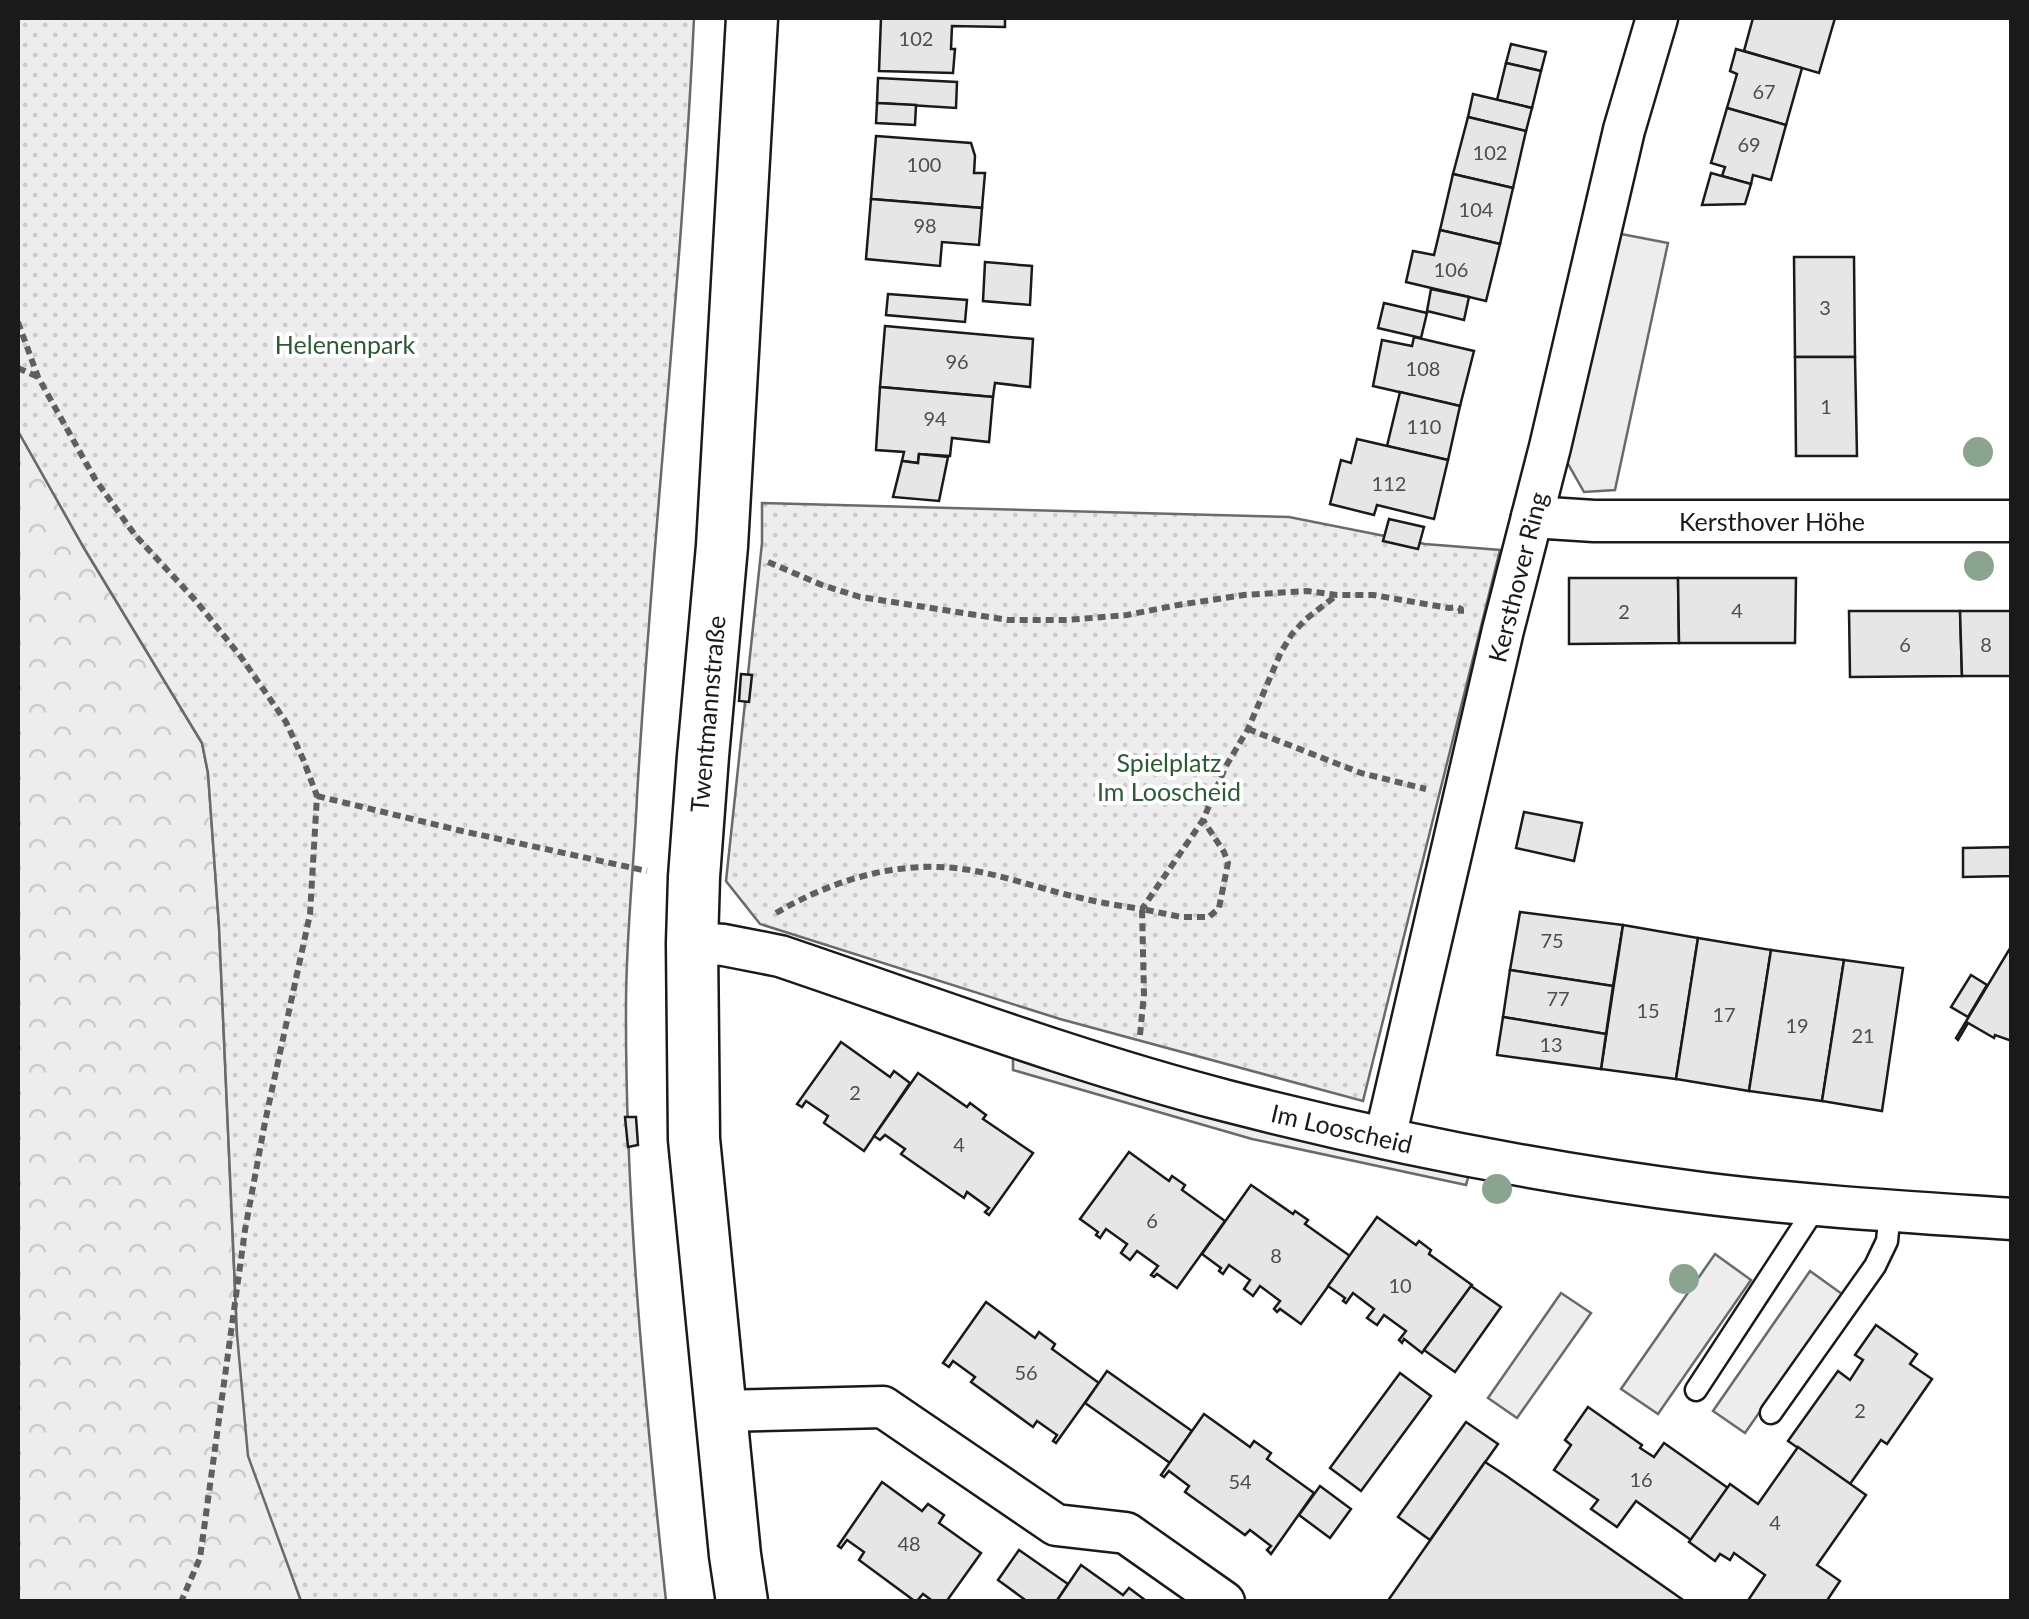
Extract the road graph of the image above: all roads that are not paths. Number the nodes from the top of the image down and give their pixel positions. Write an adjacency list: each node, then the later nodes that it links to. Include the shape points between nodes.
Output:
1 (752, 18): 5 (street, Twentmannstraße, via 722,546 694,877)
2 (1657, 18): 3 (street, Kersthover Ring)
3 (1532, 516): 4 (street, Kersthover Höhe); 6 (street, Kersthover Ring)
4 (2012, 521)
5 (708, 944): 6 (street, Im Looscheid, via 780,956 1136,1076); 11 (street, Twentmannstraße, via 694,1139)
6 (1385, 1138): 7 (street, Im Looscheid, via 1583,1176)
7 (1816, 1205): 8 (street, Im Looscheid); 10 (lane)
8 (1890, 1211): 9 (street, Im Looscheid); 12 (lane, via 1887,1241 1874,1266)
9 (2012, 1219)
10 (1696, 1390)
11 (720, 1411): 13 (street, Twentmannstraße); 14 (street, via 883,1407 1056,1525 1126,1533)
12 (1771, 1413)
13 (742, 1602)
14 (1224, 1602)

